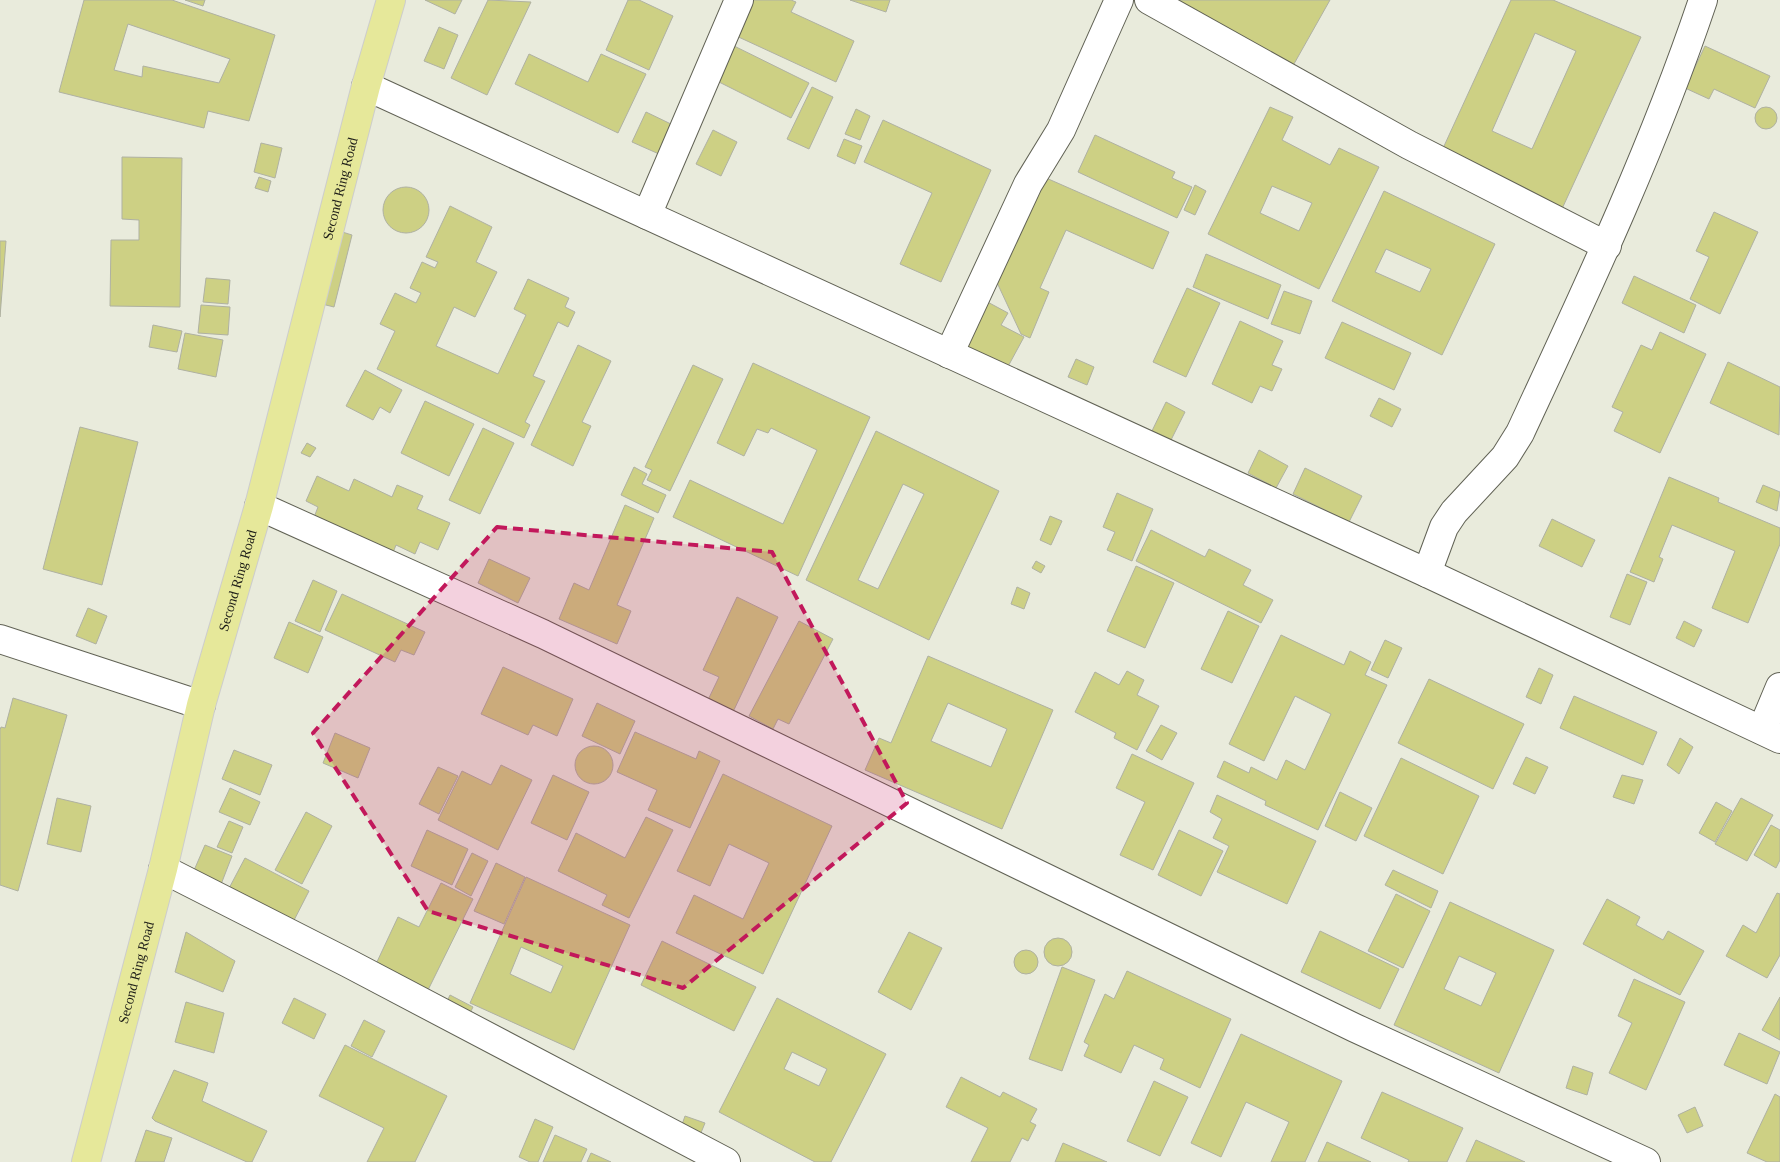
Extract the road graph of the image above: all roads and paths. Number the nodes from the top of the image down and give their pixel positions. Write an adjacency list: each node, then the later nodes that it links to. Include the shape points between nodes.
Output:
1 (390, 0): 6 (main road, Second Ring Road)
2 (739, 0): 7 (street)
3 (1119, 0): 9 (street, via 1061,130 1028,184)
4 (1149, 0): 8 (street, via 1409,145)
5 (1703, 0): 8 (street, via 1654,136)
6 (366, 86): 7 (street); 10 (main road, Second Ring Road)
7 (647, 215): 9 (street)
8 (1607, 246): 11 (street, via 1520,433 1505,457 1444,527)
9 (949, 354): 11 (street)
10 (259, 506): 14 (main road, Second Ring Road); 19 (street, via 543,634 1355,1028)
11 (1427, 573): 15 (street)
12 (0, 639): 14 (street)
13 (1780, 686): 15 (street)
14 (201, 705): 16 (main road, Second Ring Road)
15 (1771, 734)
16 (163, 869): 17 (main road, Second Ring Road); 18 (street)
17 (86, 1162)
18 (726, 1162)
19 (1646, 1162)

